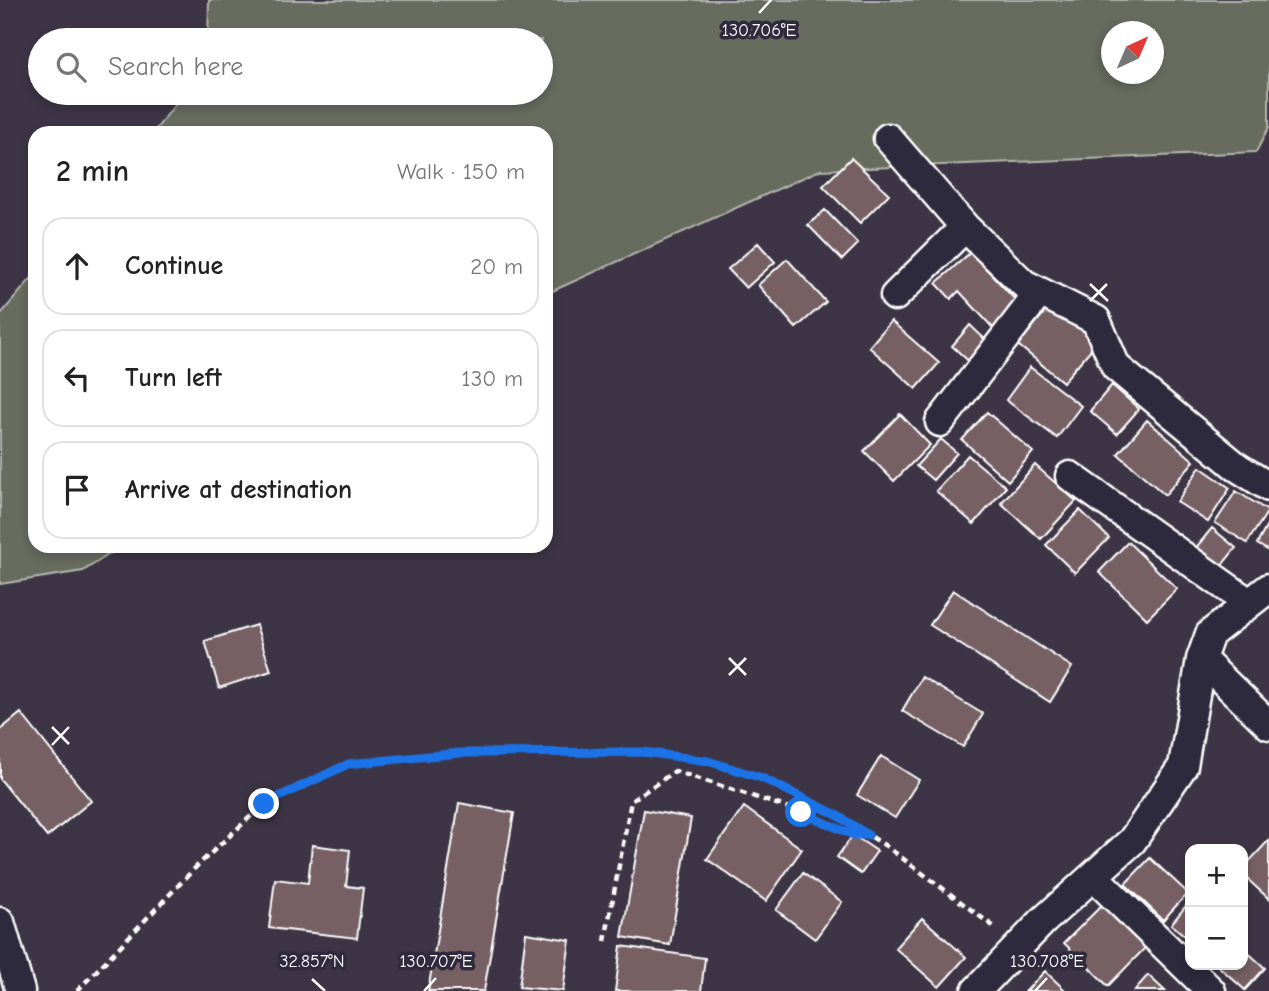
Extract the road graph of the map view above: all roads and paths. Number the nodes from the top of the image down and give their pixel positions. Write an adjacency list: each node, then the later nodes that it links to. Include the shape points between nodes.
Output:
1 (888, 138): 2 (street)
2 (965, 226): 3 (street, via 1024,284); 4 (street)
3 (1041, 292): 5 (street); 7 (street, via 1096,320 1116,367 1237,467)
4 (895, 296)
5 (940, 422)
6 (1070, 476): 8 (street)
7 (1269, 486)
8 (1259, 596): 9 (street, via 1210,634)
9 (1201, 659): 10 (street); 12 (street, via 1183,766 1132,841)
10 (1269, 725)
11 (868, 835): 13 (path, via 996,930); 15 (path, via 853,835 801,812 676,771 631,801); 17 (path, via 762,778 708,761 643,752 460,753 348,764 264,804 197,866)
12 (1093, 876): 13 (street); 19 (street)
13 (1043, 921): 18 (street)
14 (0, 922): 16 (street)
15 (605, 941)
16 (20, 991)
17 (77, 991)
18 (976, 991)
19 (1211, 991)

